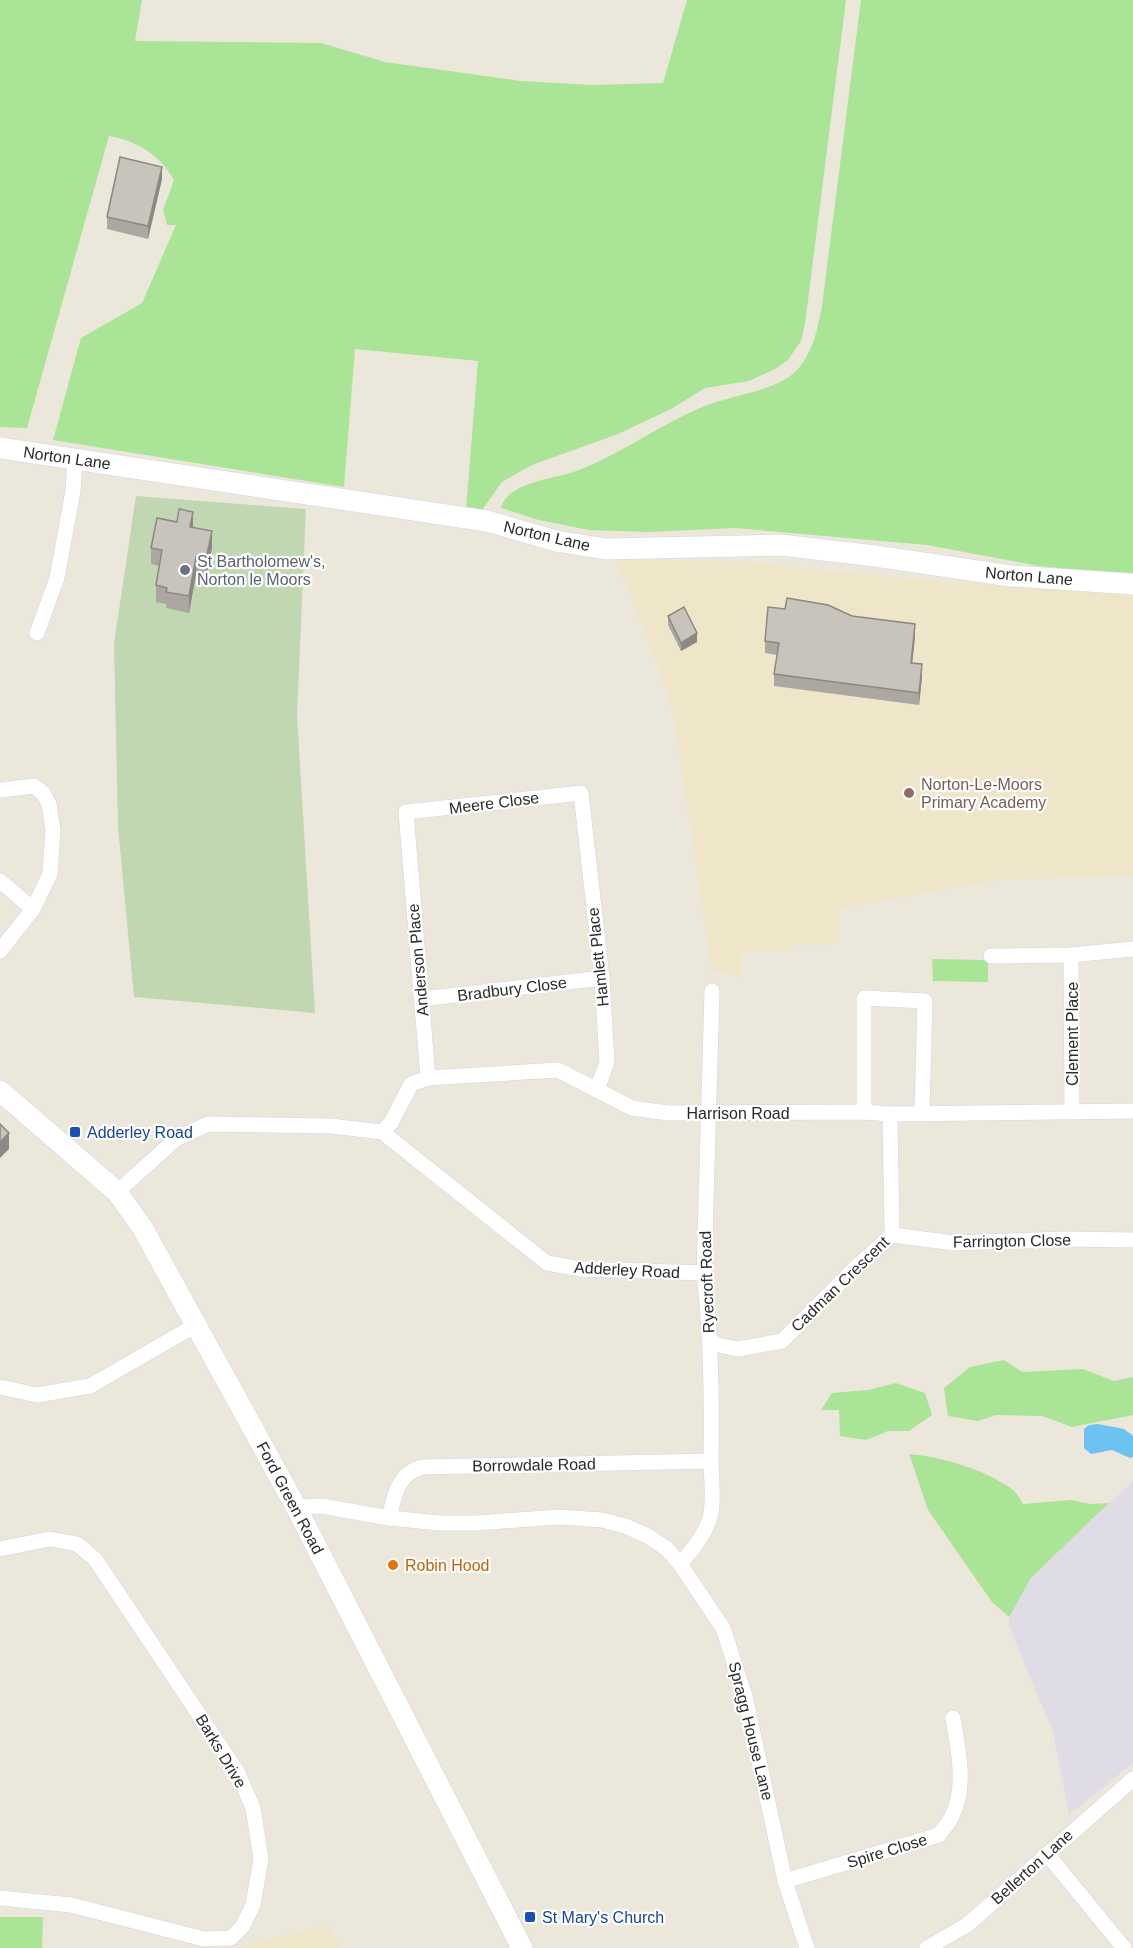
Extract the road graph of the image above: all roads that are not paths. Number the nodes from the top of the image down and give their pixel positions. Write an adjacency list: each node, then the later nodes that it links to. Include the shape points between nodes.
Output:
1 (0, 448): 2 (street, Norton Lane)
2 (75, 459): 3 (street, Norton Lane, via 487,521 556,541 606,549 781,545 1011,576); 4 (street, via 57,578)
3 (1133, 584)
4 (37, 633)
5 (0, 790): 9 (street, via 34,786 49,804 53,831 50,874)
6 (583, 824): 7 (street, Meere Close, via 581,793 406,812); 14 (street, Hamlett Place)
7 (409, 841): 16 (street, Anderson Place)
8 (0, 881): 9 (street)
9 (33, 909): 11 (street)
10 (1133, 948): 12 (street)
11 (0, 951)
12 (1071, 955): 13 (street); 22 (street, Clement Place)
13 (991, 956)
14 (602, 978): 16 (street, Bradbury Close); 18 (street, Hamlett Place, via 607,1062)
15 (712, 991): 23 (street, Ryecroft Road)
16 (422, 999): 17 (street, Anderson Place)
17 (428, 1078): 18 (street, Harrison Road, via 558,1070); 26 (street, via 411,1084 391,1123)
18 (597, 1090): 23 (street, Harrison Road, via 632,1108)
19 (0, 1091): 27 (street, Ford Green Road)
20 (1133, 1111): 22 (street, Harrison Road)
21 (864, 1112): 23 (street, Harrison Road); 24 (street, via 864,998 925,1001); 25 (street, Harrison Road)
22 (1072, 1112): 24 (street, Harrison Road)
23 (709, 1113): 30 (street, Ryecroft Road)
24 (922, 1113): 25 (street, Harrison Road)
25 (890, 1114): 28 (street, Cadman Crescent)
26 (382, 1132): 27 (street, via 331,1126 208,1124 176,1138); 30 (street, Adderley Road, via 547,1263 581,1269)
27 (117, 1192): 31 (street, Ford Green Road, via 142,1227)
28 (892, 1235): 29 (street, Farrington Close, via 954,1243); 32 (street, Cadman Crescent, via 782,1341 738,1349)
29 (1133, 1240)
30 (704, 1273): 32 (street, Ryecroft Road)
31 (196, 1325): 33 (street, via 90,1386 37,1395); 35 (street, Ford Green Road)
32 (709, 1340): 34 (street, Ryecroft Road)
33 (0, 1387)
34 (711, 1461): 36 (street, Borrowdale Road, via 422,1467 400,1481); 38 (street, Ryecroft Road, via 711,1513 698,1542)
35 (296, 1508): 36 (street, Spragg House Lane, via 322,1506); 44 (street, Ford Green Road)
36 (389, 1518): 38 (street, Spragg House Lane, via 440,1523 558,1517 602,1520 648,1536)
37 (0, 1549): 43 (street, Barks Drive, via 51,1539 77,1544 94,1558 238,1773 253,1808 261,1859 254,1905 242,1928 231,1938 204,1939 71,1905)
38 (680, 1564): 42 (street, Spragg House Lane, via 706,1599 727,1639 745,1696)
39 (953, 1718): 42 (street, Spire Close, via 960,1757 960,1792 952,1816 939,1835)
40 (1133, 1779): 41 (street, Bellerton Lane)
41 (1047, 1854): 46 (street, Bellerton Lane, via 967,1925); 47 (street)
42 (785, 1881): 45 (street, Spragg House Lane)
43 (0, 1898)
44 (522, 1948)
45 (807, 1948)
46 (927, 1948)
47 (1124, 1948)

